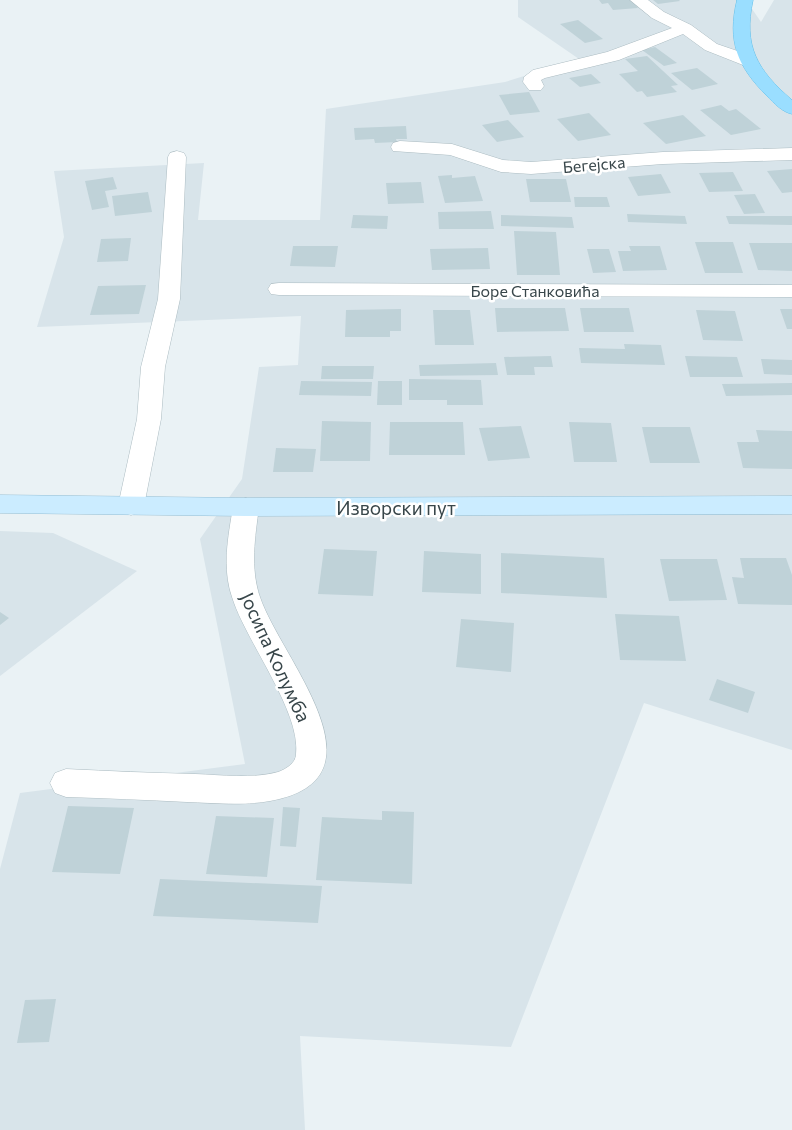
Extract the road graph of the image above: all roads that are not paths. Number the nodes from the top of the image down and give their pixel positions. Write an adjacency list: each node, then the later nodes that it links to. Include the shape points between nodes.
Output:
1 (638, 0): 3 (street, via 658,15)
2 (745, 0): 4 (main road, via 739,32)
3 (685, 28): 4 (street, via 711,48); 5 (street, via 614,56 539,74 533,77)
4 (749, 61): 6 (main road, via 762,81)
5 (535, 86)
6 (792, 109)
7 (400, 148): 8 (street, Бегејска, via 452,150 501,166 531,168 663,158)
8 (792, 154)
9 (177, 157): 14 (street, via 169,299 153,367 149,419)
10 (279, 289): 11 (street, Боре Станковића)
11 (792, 291)
12 (0, 504): 14 (main road, Изворски пут)
13 (792, 505): 15 (main road, Изворски пут)
14 (131, 506): 15 (main road, Изворски пут)
15 (246, 507): 16 (street, Јосипа Колумба, via 239,555 246,599 305,717 314,750 308,768 285,784 244,790)
16 (66, 783)

